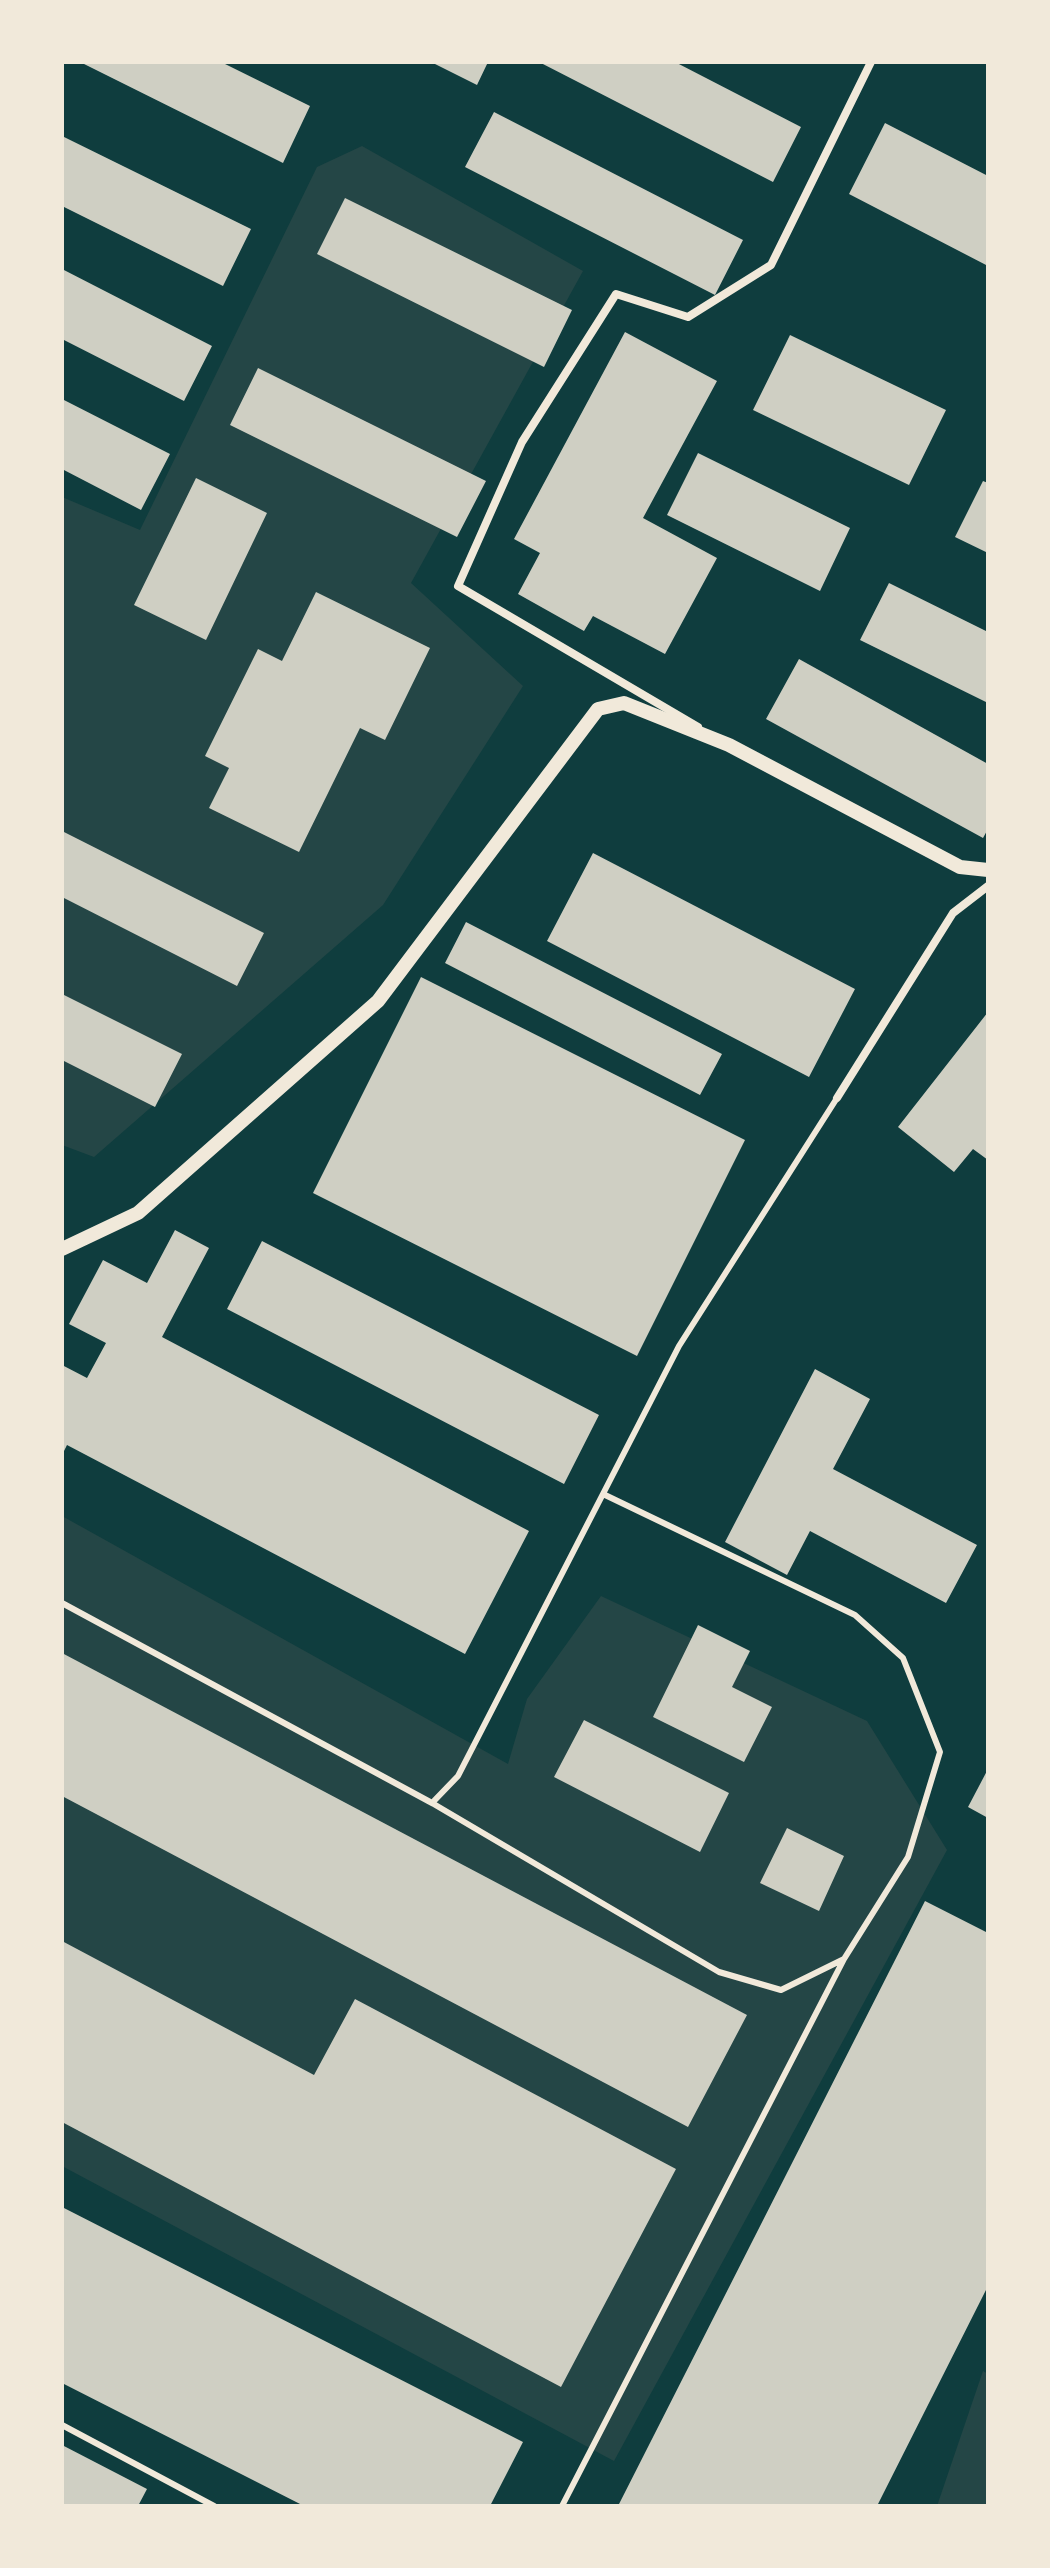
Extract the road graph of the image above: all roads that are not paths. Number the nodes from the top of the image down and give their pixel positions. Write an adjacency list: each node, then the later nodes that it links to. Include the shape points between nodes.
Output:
1 (871, 62): 2 (street, via 771,265 688,317 616,294 522,442 458,586)
2 (729, 745): 3 (street, via 960,867); 6 (street, via 624,703 598,709 378,1001 138,1213)
3 (988, 870)
4 (988, 886): 5 (street, via 953,913)
5 (837, 1098): 7 (lane, via 679,1346)
6 (62, 1249)
7 (603, 1494): 9 (lane, via 458,1776); 10 (lane, via 855,1615 903,1658 940,1752 908,1857)
8 (62, 1603): 9 (lane)
9 (432, 1803): 10 (lane, via 719,1972 781,1990)
10 (844, 1959): 13 (lane)
11 (62, 2425): 12 (lane)
12 (214, 2506)
13 (562, 2506)

